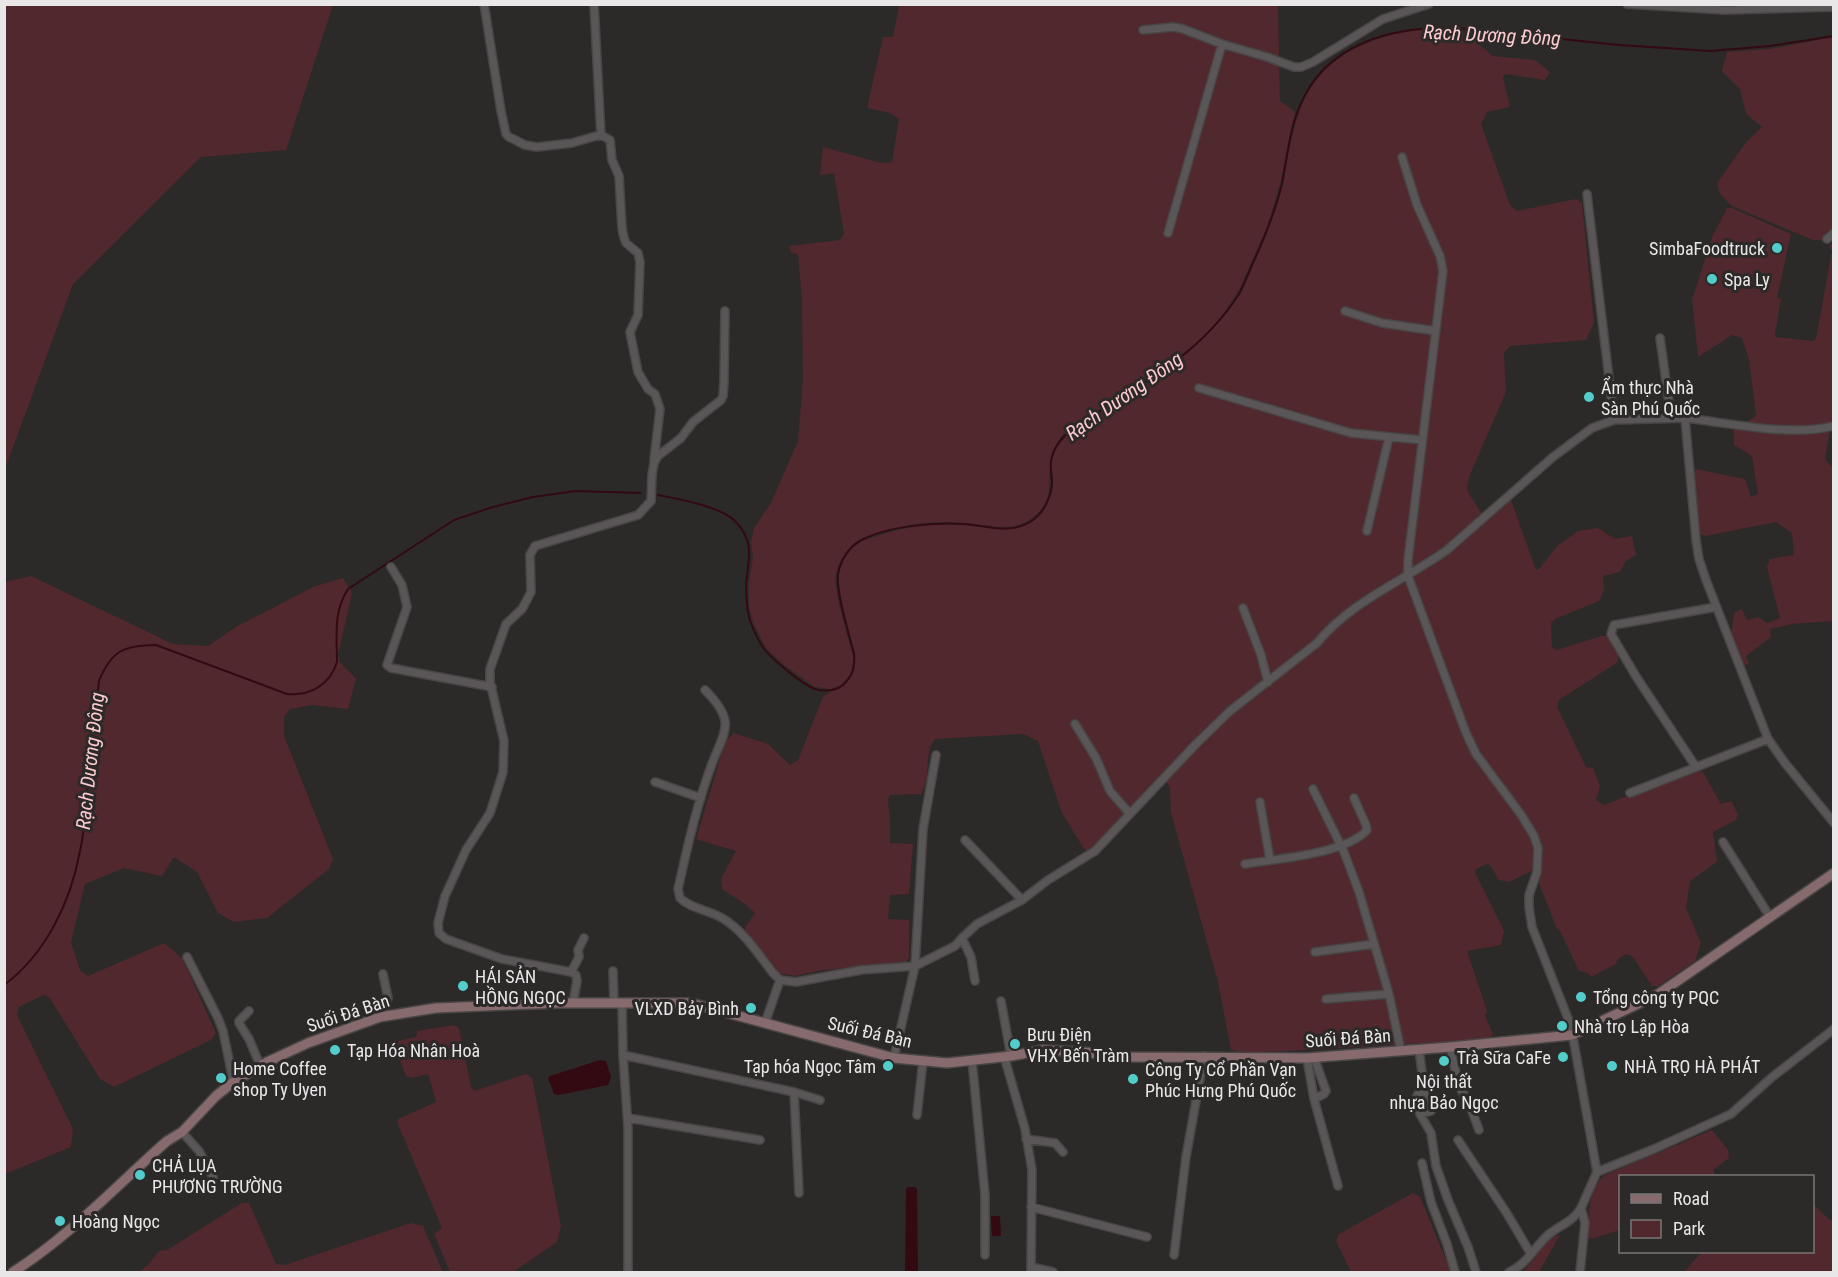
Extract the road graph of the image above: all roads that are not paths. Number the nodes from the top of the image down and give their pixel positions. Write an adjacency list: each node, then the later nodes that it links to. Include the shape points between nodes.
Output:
1 (484, 4): 9 (street, via 509,138 537,147)
2 (594, 4): 9 (street)
3 (1429, 4): 8 (street, via 1383,19 1301,67)
4 (1627, 4): 5 (street, via 1724,10)
5 (1766, 7): 6 (street)
6 (1833, 7)
7 (1143, 30): 8 (street, via 1173,27)
8 (1222, 44): 12 (street)
9 (601, 136): 26 (street, via 610,140 612,160 620,176 624,238 638,253 640,262 639,315 630,332 638,372 655,394 660,408)
10 (1402, 157): 17 (street, via 1443,266)
11 (1587, 194): 22 (street)
12 (1168, 233)
13 (1833, 233): 14 (street)
14 (1827, 239)
15 (725, 311): 26 (street, via 721,400)
16 (1345, 311): 17 (street, via 1382,323)
17 (1436, 331): 25 (street)
18 (1660, 338): 20 (street)
19 (1199, 388): 24 (street, via 1351,433)
20 (1671, 417): 21 (street); 22 (street)
21 (1685, 418): 23 (street, via 1791,431); 30 (street, via 1699,559)
22 (1614, 420): 29 (street, via 1575,440 1447,550)
23 (1833, 426)
24 (1389, 437): 25 (street); 27 (street)
25 (1422, 440): 29 (street)
26 (654, 463): 33 (street, via 651,501 638,515 535,546 530,555 531,592 507,624 490,669)
27 (1367, 531)
28 (391, 567): 33 (street, via 402,585 407,607 387,665 391,669)
29 (1408, 576): 32 (street, via 1343,616 1317,643); 75 (street, via 1476,754 1522,816 1536,842 1539,861 1529,895 1532,927)
30 (1716, 607): 36 (street); 38 (street, via 1614,626 1611,634)
31 (1243, 608): 32 (street)
32 (1268, 682): 45 (street, via 1230,711)
33 (492, 687): 62 (street, via 504,741 503,772 490,813 466,850 445,896 439,933 502,959)
34 (705, 690): 42 (street, via 726,722)
35 (1075, 724): 45 (street, via 1110,791)
36 (1768, 739): 38 (street); 46 (street)
37 (936, 755): 60 (street, via 923,829)
38 (1696, 766): 41 (street)
39 (655, 782): 42 (street)
40 (1313, 789): 49 (street)
41 (1630, 793)
42 (701, 798): 64 (street, via 689,836 678,889 680,898 734,926)
43 (1354, 798): 49 (street, via 1367,830)
44 (1260, 802): 50 (street)
45 (1130, 814): 53 (street, via 1095,851)
46 (1833, 823)
47 (965, 840): 53 (street)
48 (1723, 842): 54 (street)
49 (1341, 845): 50 (street); 57 (street)
50 (1270, 860): 51 (street)
51 (1245, 864)
52 (1833, 873): 54 (street, Suối Đá Bàn)
53 (1022, 900): 56 (street, via 977,924)
54 (1770, 917): 75 (street, Suối Đá Bàn, via 1657,995)
55 (584, 938): 62 (street)
56 (962, 938): 60 (street, via 956,946); 65 (street, via 971,957)
57 (1374, 944): 58 (street); 66 (street)
58 (1315, 952)
59 (187, 957): 87 (street, via 223,1031)
60 (915, 966): 64 (street, via 861,970 796,982); 83 (street)
61 (613, 971): 70 (street)
62 (571, 972): 69 (street, via 577,981)
63 (383, 974): 72 (street, via 388,998)
64 (780, 980): 73 (street)
65 (975, 981)
66 (1389, 994): 67 (street); 78 (street)
67 (1326, 999)
68 (1001, 1002): 80 (street)
69 (573, 1003): 70 (street, Suối Đá Bàn); 72 (street, Suối Đá Bàn, via 436,1008)
70 (618, 1003): 73 (street, Suối Đá Bàn, via 691,1003); 79 (street)
71 (249, 1011): 86 (street, via 239,1023)
72 (383, 1016): 86 (street, Suối Đá Bàn)
73 (765, 1023): 83 (street, Suối Đá Bàn)
74 (1833, 1029): 102 (street, via 1731,1114)
75 (1572, 1035): 76 (street, Suối Đá Bàn); 102 (street)
76 (1450, 1047): 77 (street, Suối Đá Bàn); 95 (street, via 1459,1086)
77 (1419, 1050): 78 (street, Suối Đá Bàn); 88 (street)
78 (1401, 1051): 82 (street, Suối Đá Bàn)
79 (623, 1055): 89 (street); 94 (street)
80 (1007, 1056): 81 (street, Suối Đá Bàn, via 1043,1050 1124,1057); 84 (street, Suối Đá Bàn); 97 (street)
81 (1204, 1056): 82 (street, Suối Đá Bàn); 111 (street)
82 (1310, 1057): 90 (street); 90 (street, via 1326,1091)
83 (894, 1058): 85 (street, Suối Đá Bàn)
84 (972, 1060): 85 (street, Suối Đá Bàn); 110 (street, via 985,1195)
85 (923, 1061): 93 (street)
86 (260, 1065): 87 (street, Suối Đá Bàn)
87 (232, 1083): 96 (street, Suối Đá Bàn)
88 (1426, 1091): 92 (street, via 1417,1096); 92 (street, via 1432,1098 1432,1109)
89 (794, 1092): 91 (street); 105 (street)
90 (1314, 1099): 104 (street)
91 (820, 1100)
92 (1420, 1114): 117 (street, via 1431,1133 1436,1166)
93 (917, 1115)
94 (628, 1118): 98 (street); 114 (street)
95 (1479, 1130)
96 (182, 1132): 103 (street, via 199,1151); 113 (street, Suối Đá Bàn, via 167,1141 34,1260)
97 (1026, 1139): 100 (street, via 1055,1143); 106 (street, via 1032,1170)
98 (760, 1140)
99 (1458, 1140): 109 (street)
100 (1063, 1152)
101 (1422, 1163): 116 (street)
102 (1597, 1172): 107 (street)
103 (213, 1177)
104 (1338, 1186)
105 (799, 1193)
106 (1031, 1207): 108 (street); 112 (street)
107 (1581, 1209): 109 (street); 119 (street, via 1585,1223)
108 (1147, 1237)
109 (1531, 1254): 118 (street)
110 (985, 1255)
111 (1174, 1255)
112 (1031, 1270): 115 (street)
113 (14, 1272)
114 (628, 1272)
115 (1053, 1272)
116 (1455, 1272)
117 (1476, 1272)
118 (1509, 1272)
119 (1580, 1272)

